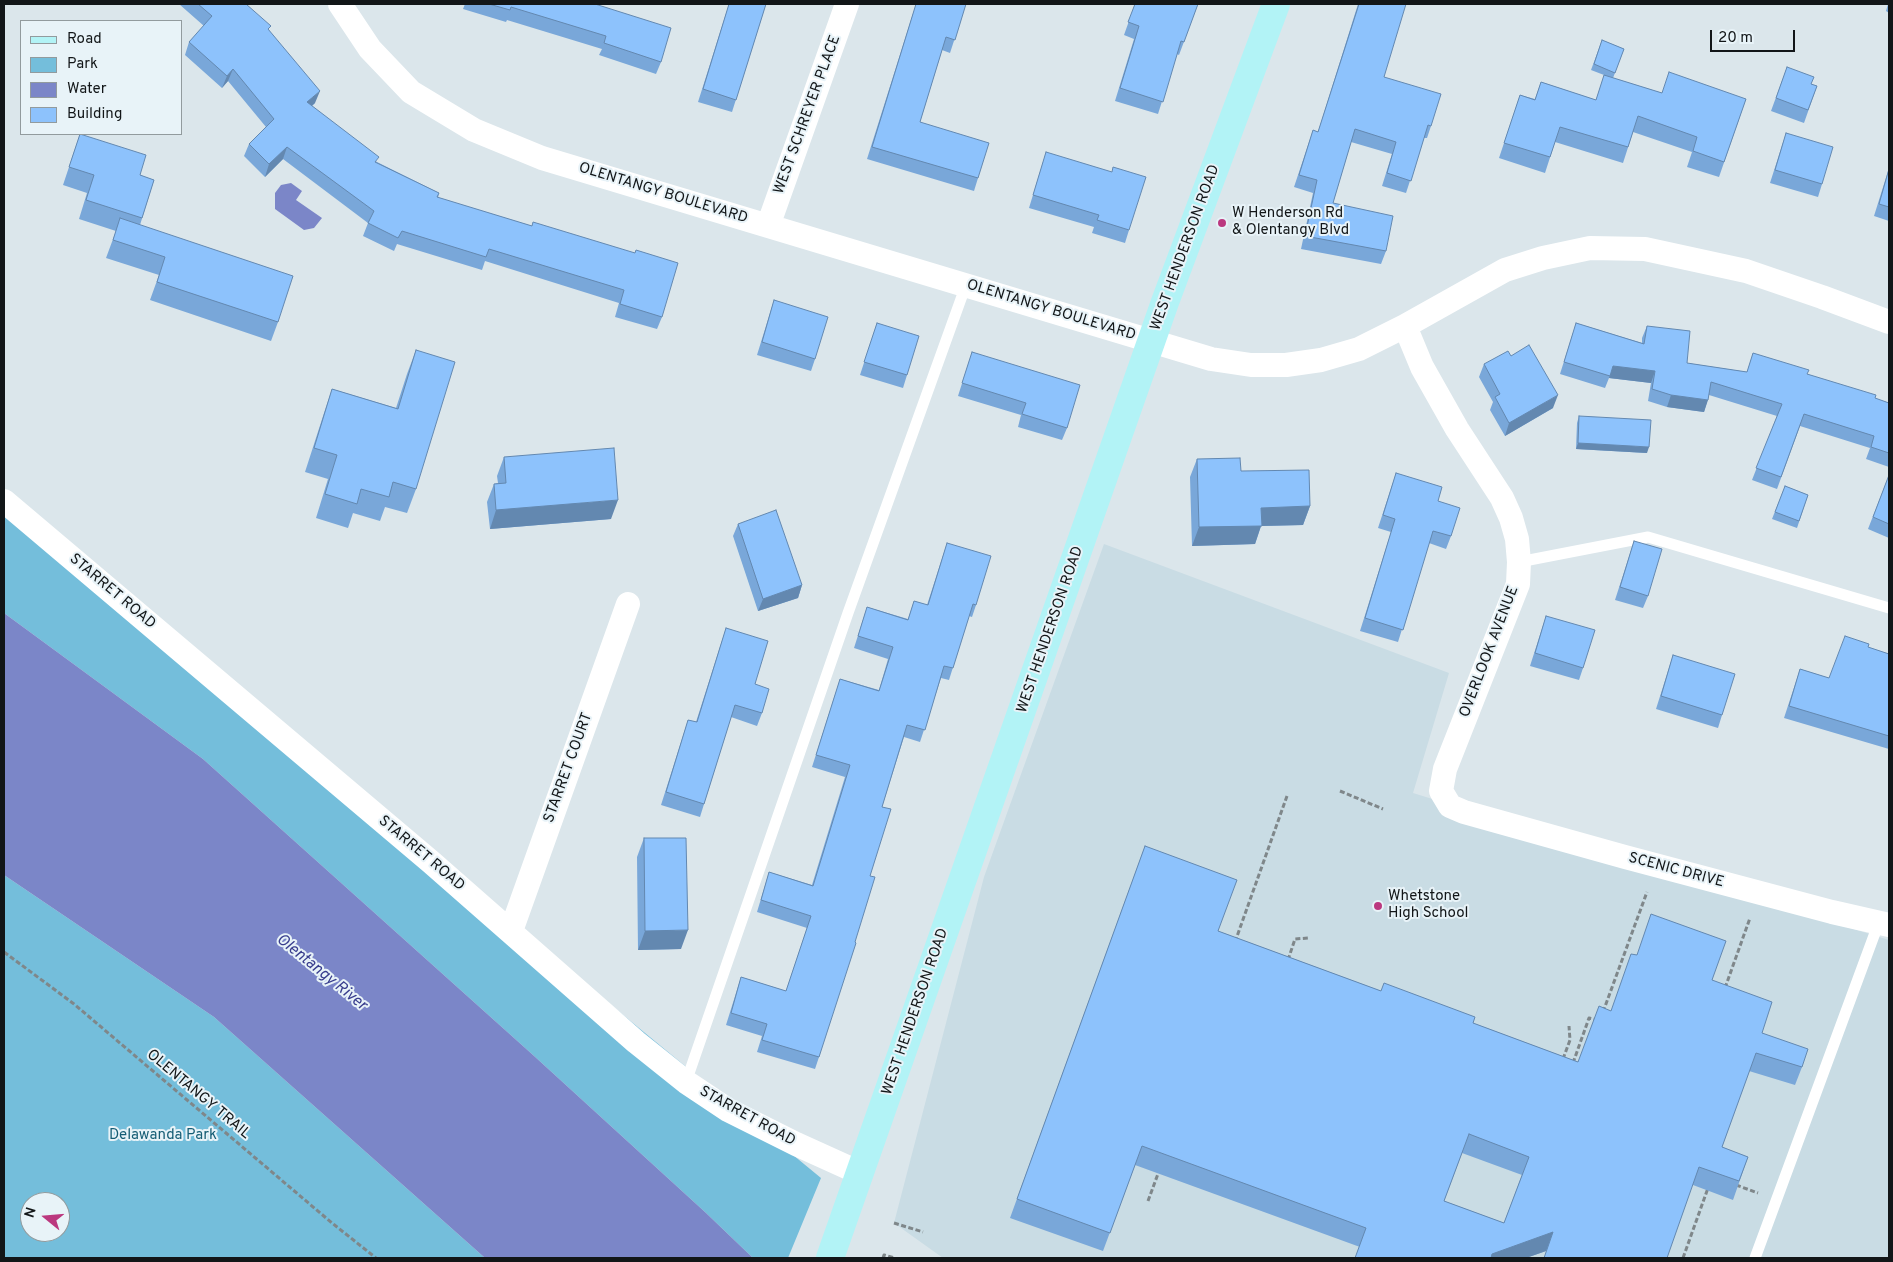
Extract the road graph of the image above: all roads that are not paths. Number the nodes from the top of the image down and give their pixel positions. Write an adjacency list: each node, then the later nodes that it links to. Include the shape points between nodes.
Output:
1 (340, 4): 4 (street, OLENTANGY BOULEVARD, via 370,49 411,92 474,130 542,158)
2 (847, 4): 4 (street, WEST SCHREYER PLACE)
3 (1276, 4): 8 (main road, WEST HENDERSON ROAD)
4 (768, 226): 5 (street, OLENTANGY BOULEVARD)
5 (966, 285): 8 (street, OLENTANGY BOULEVARD); 16 (lane, via 848,613)
6 (1889, 322): 7 (street, OLENTANGY BOULEVARD, via 1746,271 1645,249 1590,248 1505,270)
7 (1405, 326): 8 (street, OLENTANGY BOULEVARD, via 1359,349 1321,360 1286,365 1250,365 1211,359); 10 (street, OVERLOOK AVENUE, via 1426,375 1502,498 1517,539)
8 (1152, 341): 17 (main road, WEST HENDERSON ROAD)
9 (4, 501): 15 (street, STARRET ROAD)
10 (1519, 562): 12 (lane, via 1648,537); 13 (street, OVERLOOK AVENUE, via 1518,584 1445,769 1441,791 1450,806)
11 (628, 604): 15 (street, STARRET COURT)
12 (1889, 608)
13 (1464, 812): 14 (street, SCENIC DRIVE, via 1822,910)
14 (1884, 923): 19 (lane)
15 (511, 931): 16 (street, STARRET ROAD)
16 (686, 1082): 17 (street, STARRET ROAD, via 728,1110)
17 (860, 1173): 18 (main road, WEST HENDERSON ROAD)
18 (832, 1253)
19 (1755, 1258)

